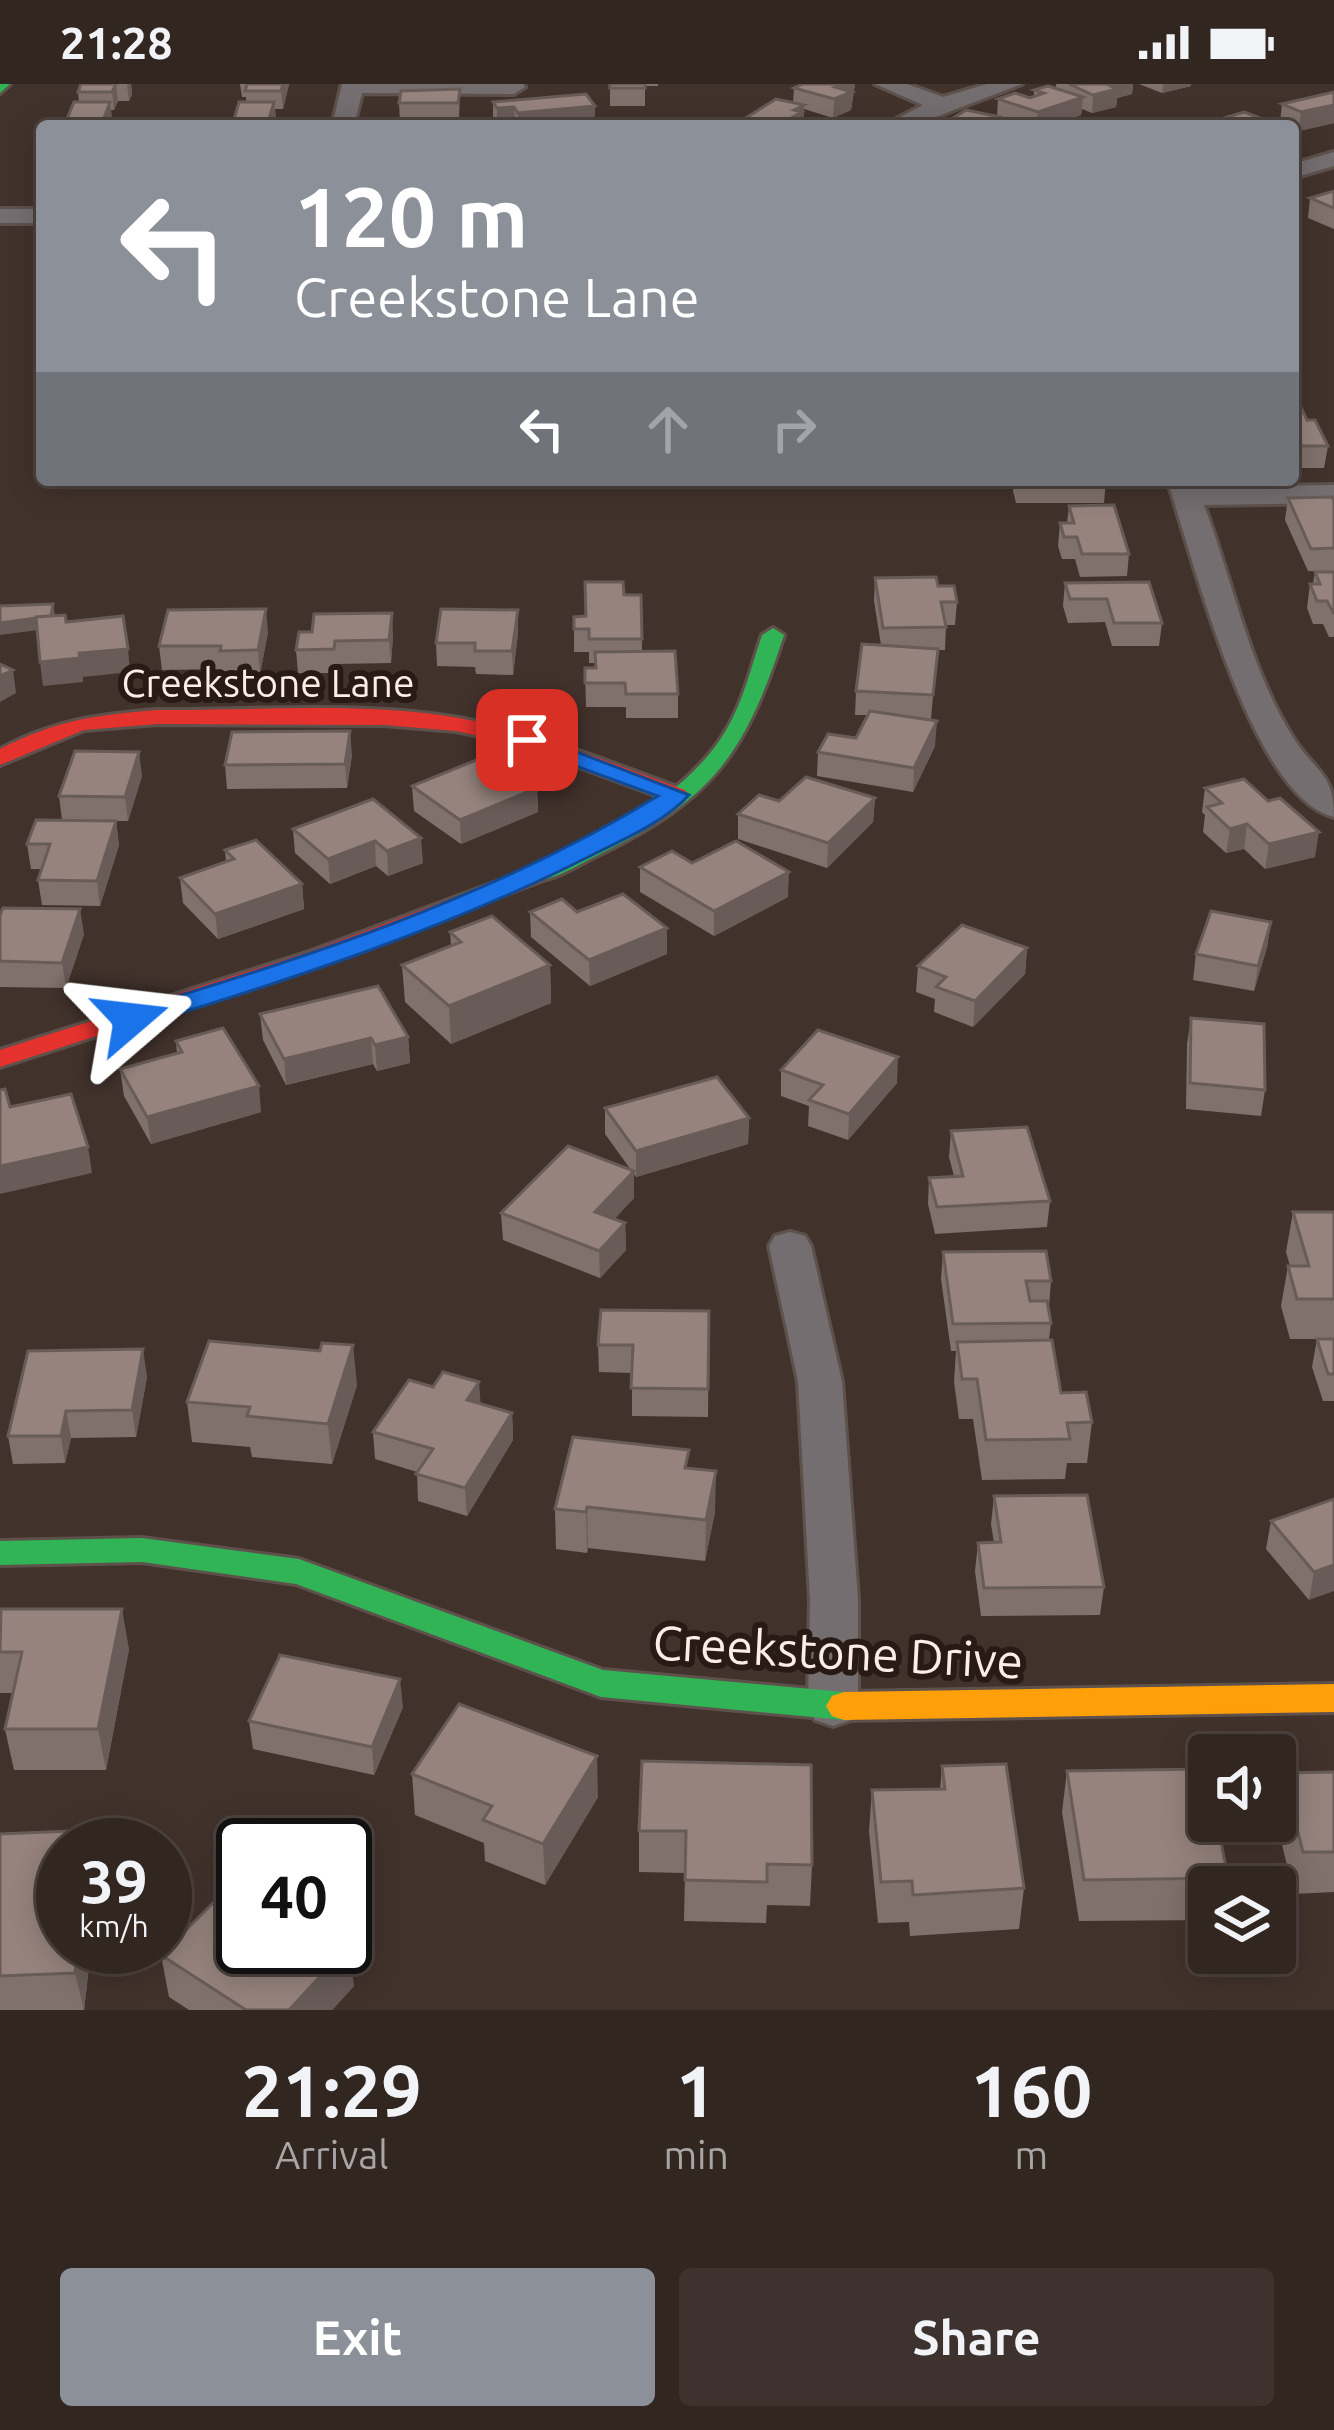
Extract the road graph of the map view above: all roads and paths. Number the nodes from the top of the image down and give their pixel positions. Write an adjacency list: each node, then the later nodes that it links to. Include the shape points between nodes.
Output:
1 (886, 84): 5 (street)
2 (1011, 84): 5 (street)
3 (353, 85): 4 (street); 6 (street)
4 (514, 87)
5 (942, 104): 7 (street)
6 (344, 120)
7 (907, 120)
8 (1334, 160): 9 (street)
9 (1299, 169)
10 (0, 216): 11 (street)
11 (36, 216)
12 (1185, 488): 13 (street); 17 (street, via 1258,702 1305,783)
13 (1334, 494)
14 (772, 635): 16 (street, via 738,730)
15 (0, 758): 16 (street, Creekstone Lane, via 82,723 384,718 527,740)
16 (677, 795): 18 (street, via 515,884 262,980)
17 (1334, 808)
18 (0, 1058)
19 (790, 1246): 22 (street, via 820,1381 835,1600)
20 (0, 1553): 22 (street, Creekstone Drive, via 142,1550 299,1572 601,1683)
21 (1334, 1698): 22 (street, Creekstone Drive)
22 (833, 1706)

